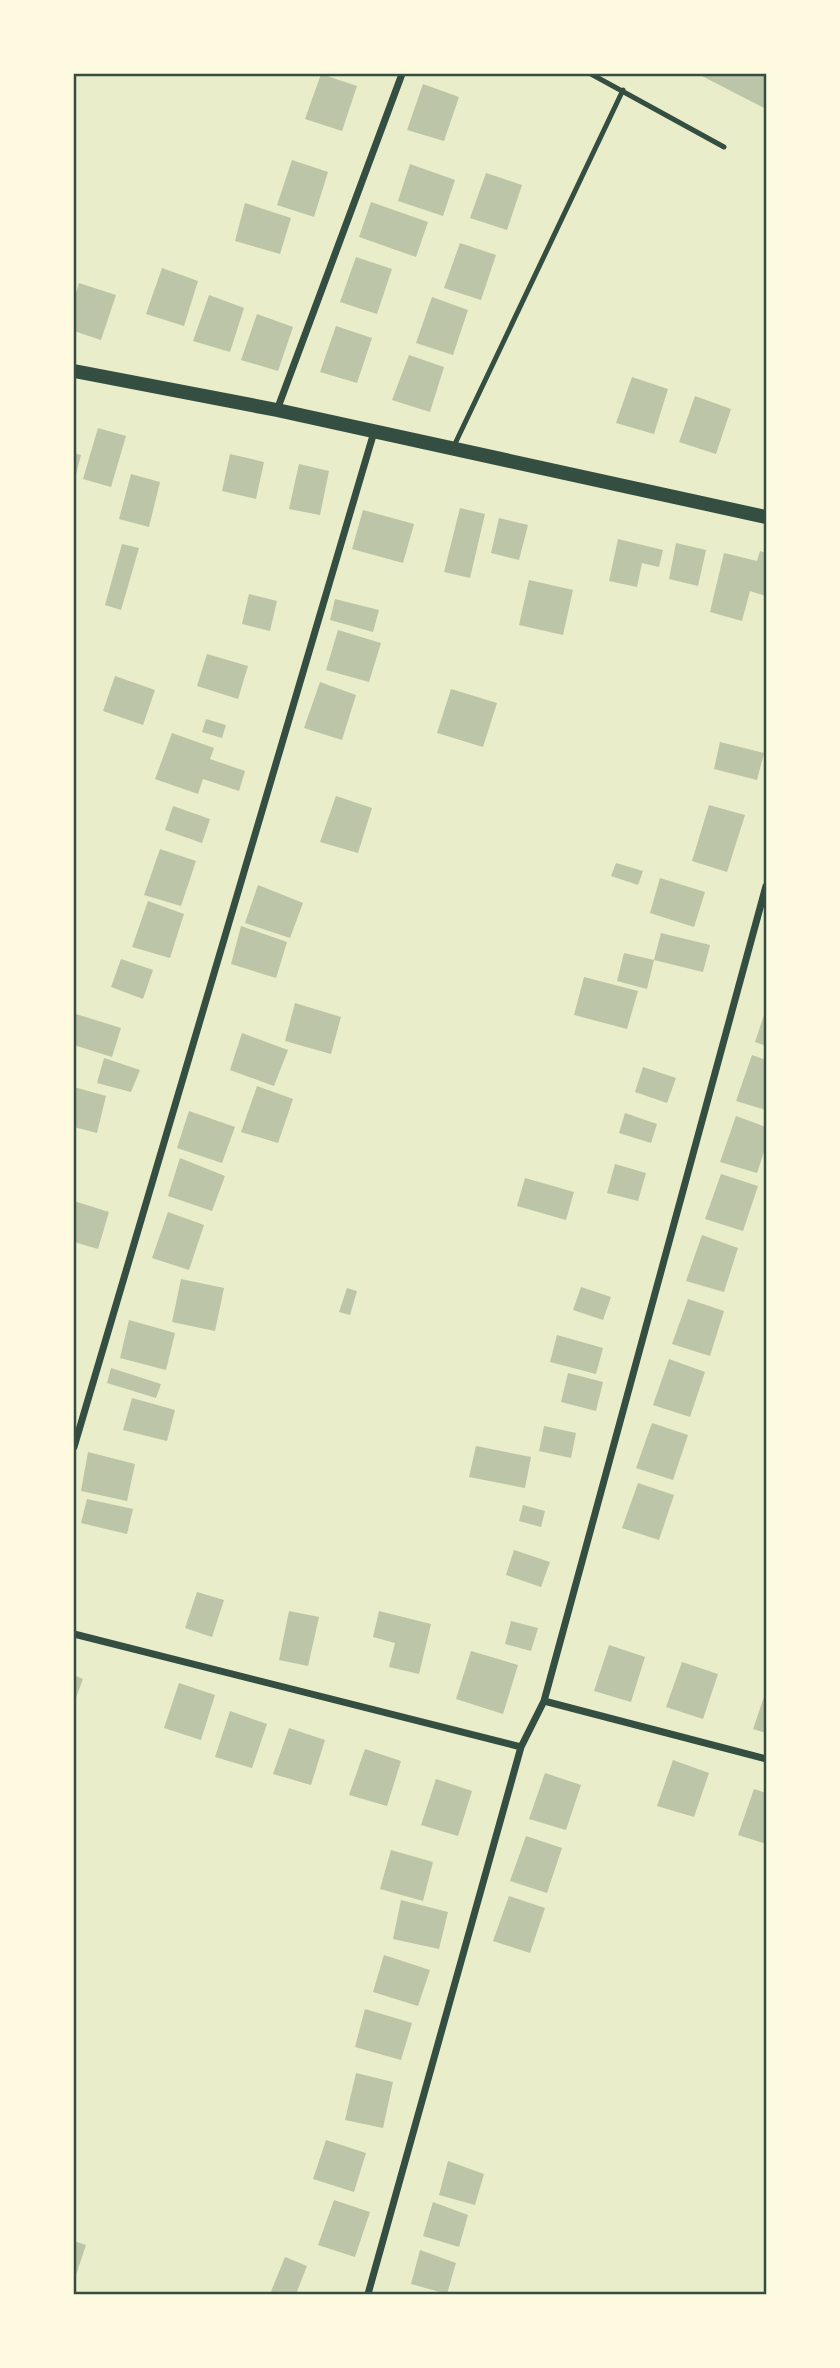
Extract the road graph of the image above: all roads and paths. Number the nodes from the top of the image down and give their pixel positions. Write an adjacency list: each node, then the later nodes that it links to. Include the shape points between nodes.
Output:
1 (402, 74): 6 (street)
2 (591, 74): 3 (lane)
3 (623, 90): 4 (lane); 8 (lane)
4 (724, 147)
5 (74, 371): 6 (main road)
6 (277, 410): 7 (main road)
7 (374, 432): 8 (main road); 11 (street)
8 (453, 448): 9 (main road)
9 (766, 517)
10 (766, 886): 13 (street)
11 (74, 1447)
12 (74, 1634): 14 (street)
13 (544, 1701): 14 (street); 15 (street)
14 (521, 1747): 16 (street)
15 (766, 1759)
16 (368, 2294)

